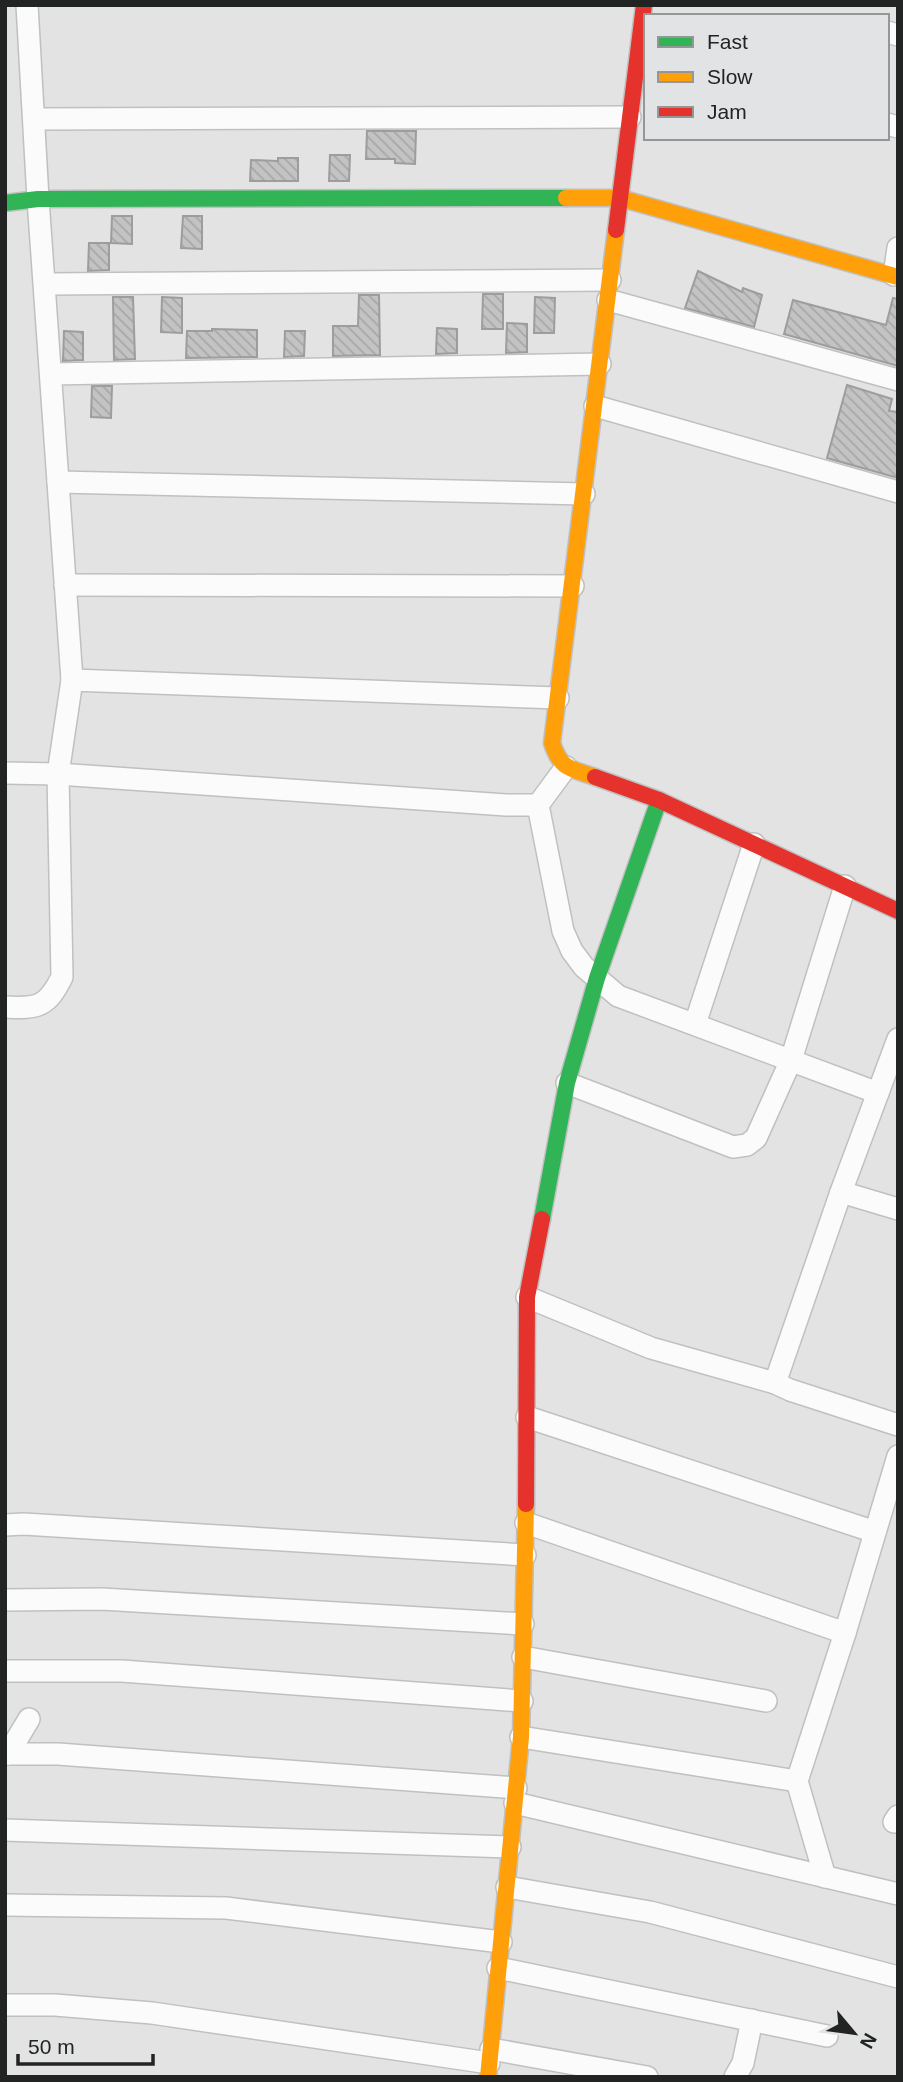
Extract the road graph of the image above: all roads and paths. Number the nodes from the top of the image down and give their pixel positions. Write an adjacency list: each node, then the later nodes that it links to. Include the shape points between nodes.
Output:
1 (27, 5): 4 (street)
2 (644, 5): 3 (street)
3 (630, 117): 4 (street); 5 (street)
4 (34, 119): 6 (street)
5 (620, 198): 6 (street); 9 (street); 11 (street)
6 (38, 199): 7 (street); 10 (street)
7 (5, 203)
8 (898, 248): 9 (street)
9 (896, 276)
10 (45, 284): 11 (street); 13 (street)
11 (609, 290): 12 (street); 14 (street)
12 (600, 364): 13 (street); 15 (street)
13 (51, 374): 16 (street)
14 (898, 380)
15 (595, 406): 17 (street); 18 (street)
16 (58, 482): 18 (street); 19 (street)
17 (898, 492)
18 (584, 494): 20 (street)
19 (65, 585): 20 (street); 21 (street)
20 (573, 586): 22 (street)
21 (72, 680): 22 (street); 25 (street)
22 (558, 698): 23 (street, via 553,752)
23 (566, 767): 26 (street); 27 (street)
24 (5, 773): 25 (street)
25 (58, 774): 27 (street); 32 (street, via 62,977 52,996 43,1002 29,1009)
26 (659, 800): 28 (street); 31 (street)
27 (538, 805): 31 (street, via 563,931 572,951)
28 (754, 844): 29 (street); 33 (street)
29 (845, 886): 30 (street); 35 (street)
30 (898, 911)
31 (597, 978): 33 (street, via 618,996); 36 (street)
32 (5, 1007)
33 (695, 1024): 35 (street)
34 (898, 1039): 37 (street)
35 (791, 1060): 36 (street, via 756,1138 733,1147); 37 (street)
36 (567, 1083): 40 (street)
37 (878, 1093): 38 (street)
38 (841, 1192): 39 (street); 41 (street)
39 (898, 1209)
40 (527, 1297): 41 (street, via 651,1348); 42 (street)
41 (775, 1383): 43 (street)
42 (527, 1417): 45 (street); 47 (street)
43 (898, 1425)
44 (898, 1456): 47 (street)
45 (526, 1524): 48 (street); 51 (street)
46 (5, 1525): 48 (street)
47 (875, 1532): 51 (street)
48 (525, 1555): 50 (street)
49 (5, 1600): 50 (street, via 102,1599)
50 (523, 1624): 52 (street)
51 (845, 1633): 59 (street)
52 (523, 1657): 54 (street); 55 (street)
53 (5, 1671): 54 (street, via 122,1671)
54 (522, 1701): 57 (street)
55 (766, 1701)
56 (30, 1719): 58 (street)
57 (521, 1737): 59 (street); 60 (street)
58 (7, 1754): 60 (street, via 58,1754)
59 (797, 1781): 63 (street)
60 (516, 1796): 62 (street); 63 (street)
61 (5, 1830): 62 (street)
62 (510, 1847): 64 (street)
63 (825, 1877): 65 (street)
64 (506, 1887): 67 (street); 69 (street, via 650,1912)
65 (898, 1894)
66 (5, 1905): 67 (street, via 226,1908)
67 (501, 1942): 68 (street)
68 (498, 1968): 71 (street); 73 (street)
69 (898, 1977)
70 (5, 2005): 73 (street, via 152,2013)
71 (752, 2020): 72 (street); 75 (street)
72 (827, 2036)
73 (489, 2063): 74 (street)
74 (647, 2077)
75 (736, 2077)

